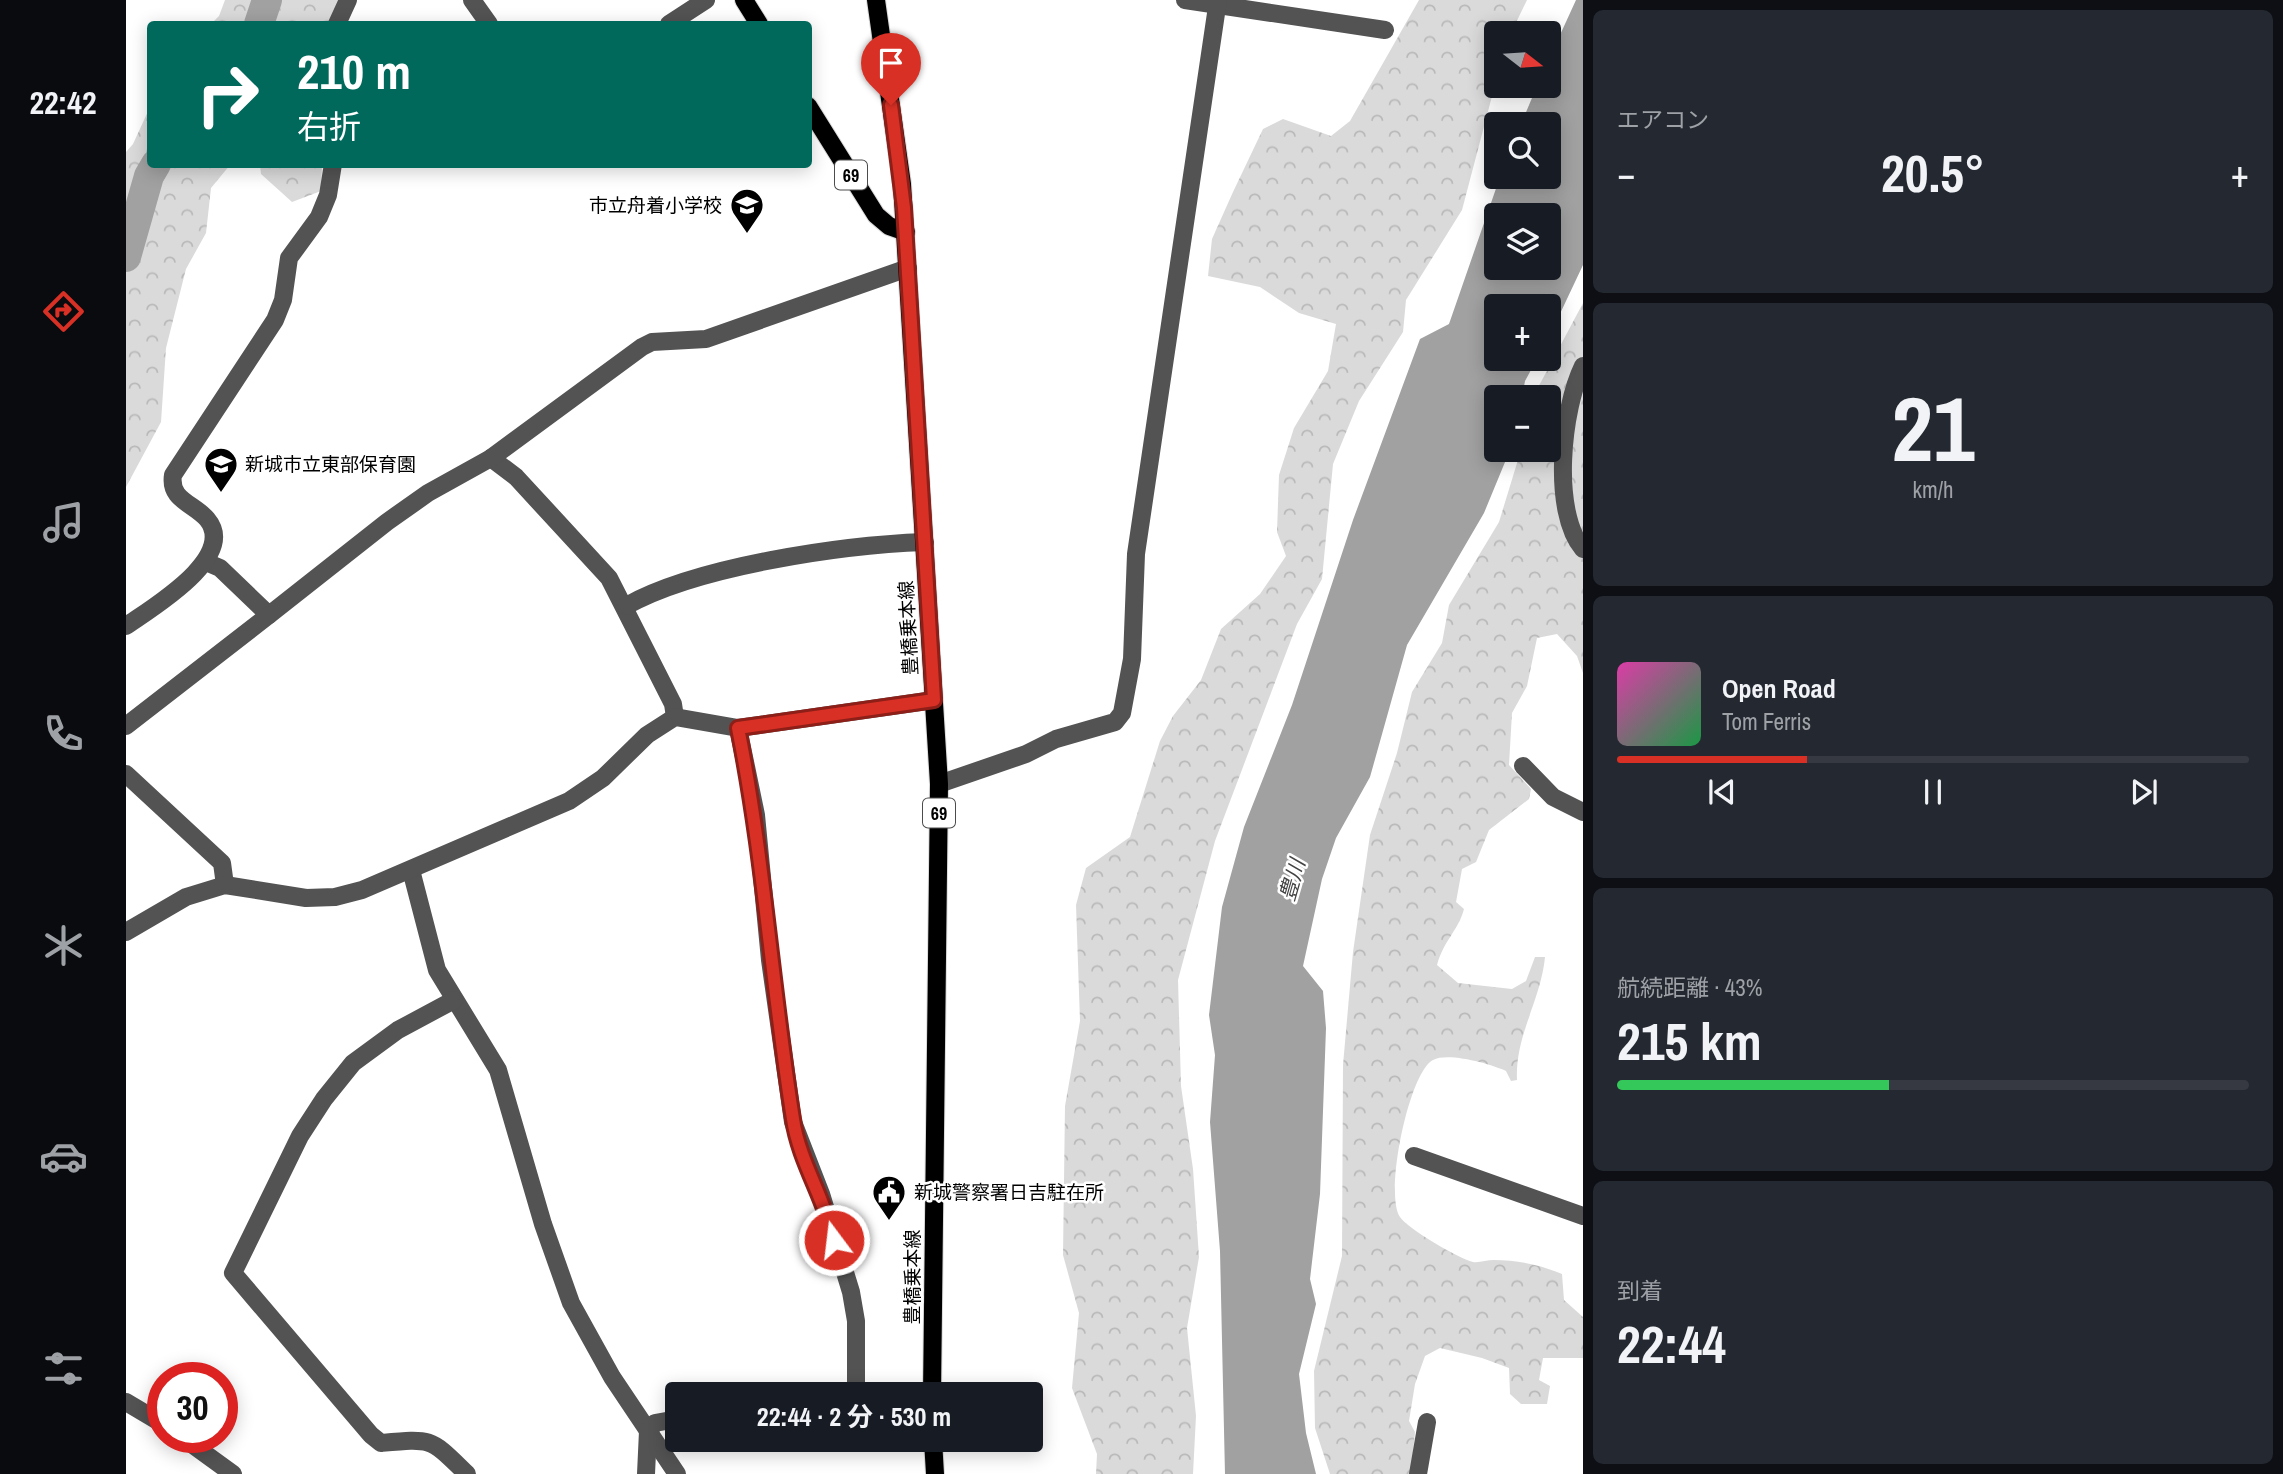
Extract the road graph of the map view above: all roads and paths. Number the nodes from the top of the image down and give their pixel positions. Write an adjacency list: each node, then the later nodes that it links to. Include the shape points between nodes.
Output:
1 (348, 0): 8 (street)
2 (472, 0): 9 (street)
3 (706, 0): 10 (street)
4 (744, 0): 11 (main road)
5 (876, 0): 15 (main road, 豊橋乗本線)
6 (1185, 0): 7 (street)
7 (1218, 2): 12 (street); 31 (street, via 1136,554 1132,659 1122,713 1115,722 1056,739)
8 (338, 21)
9 (487, 21)
10 (674, 21)
11 (756, 21)
12 (1385, 30)
13 (812, 112): 15 (main road, 69, via 876,215)
14 (332, 168): 21 (street, via 319,217 289,258 275,320 173,475 171,484 177,496 207,520 212,530)
15 (906, 232): 16 (main road, 豊橋乗本線 / 69)
16 (908, 268): 18 (street, via 706,339 652,342); 19 (main road, 豊橋乗本線 / 69)
17 (1583, 366): 20 (street, via 1567,418 1562,502 1570,530)
18 (491, 458): 22 (street, via 516,477 579,543); 23 (street, via 428,493)
19 (925, 542): 22 (street, via 765,562 648,593); 25 (main road, 豊橋乗本線 / 69)
20 (1583, 549)
21 (206, 562): 23 (street, via 220,568); 24 (street)
22 (626, 606): 26 (street)
23 (269, 615): 27 (street)
24 (126, 626)
25 (934, 700): 28 (street); 31 (main road, 豊橋乗本線 / 69)
26 (675, 717): 28 (street); 33 (street, via 647,735 604,778 569,801)
27 (126, 726)
28 (738, 728): 39 (street, via 755,815 793,1122 851,1292)
29 (1523, 766): 32 (street, via 1553,797)
30 (126, 774): 34 (street, via 222,863)
31 (939, 784): 40 (main road, 豊橋乗本線 / 69)
32 (1583, 812)
33 (411, 870): 34 (street, via 335,897 306,898); 36 (street, via 437,970)
34 (225, 885): 35 (street, via 186,897)
35 (126, 932)
36 (454, 1000): 45 (street, via 498,1070 571,1303); 49 (street, via 398,1030 354,1063 324,1099 300,1136 233,1273 371,1435 381,1443 424,1439)
37 (1413, 1156): 38 (street)
38 (1583, 1216)
39 (856, 1382)
40 (931, 1382)
41 (126, 1402): 42 (street)
42 (147, 1414)
43 (665, 1421): 45 (street)
44 (1427, 1422): 53 (street)
45 (648, 1431): 50 (street); 51 (street)
46 (933, 1452): 52 (main road)
47 (204, 1453): 48 (street)
48 (233, 1474)
49 (467, 1474)
50 (646, 1474)
51 (677, 1474)
52 (934, 1474)
53 (1418, 1474)

